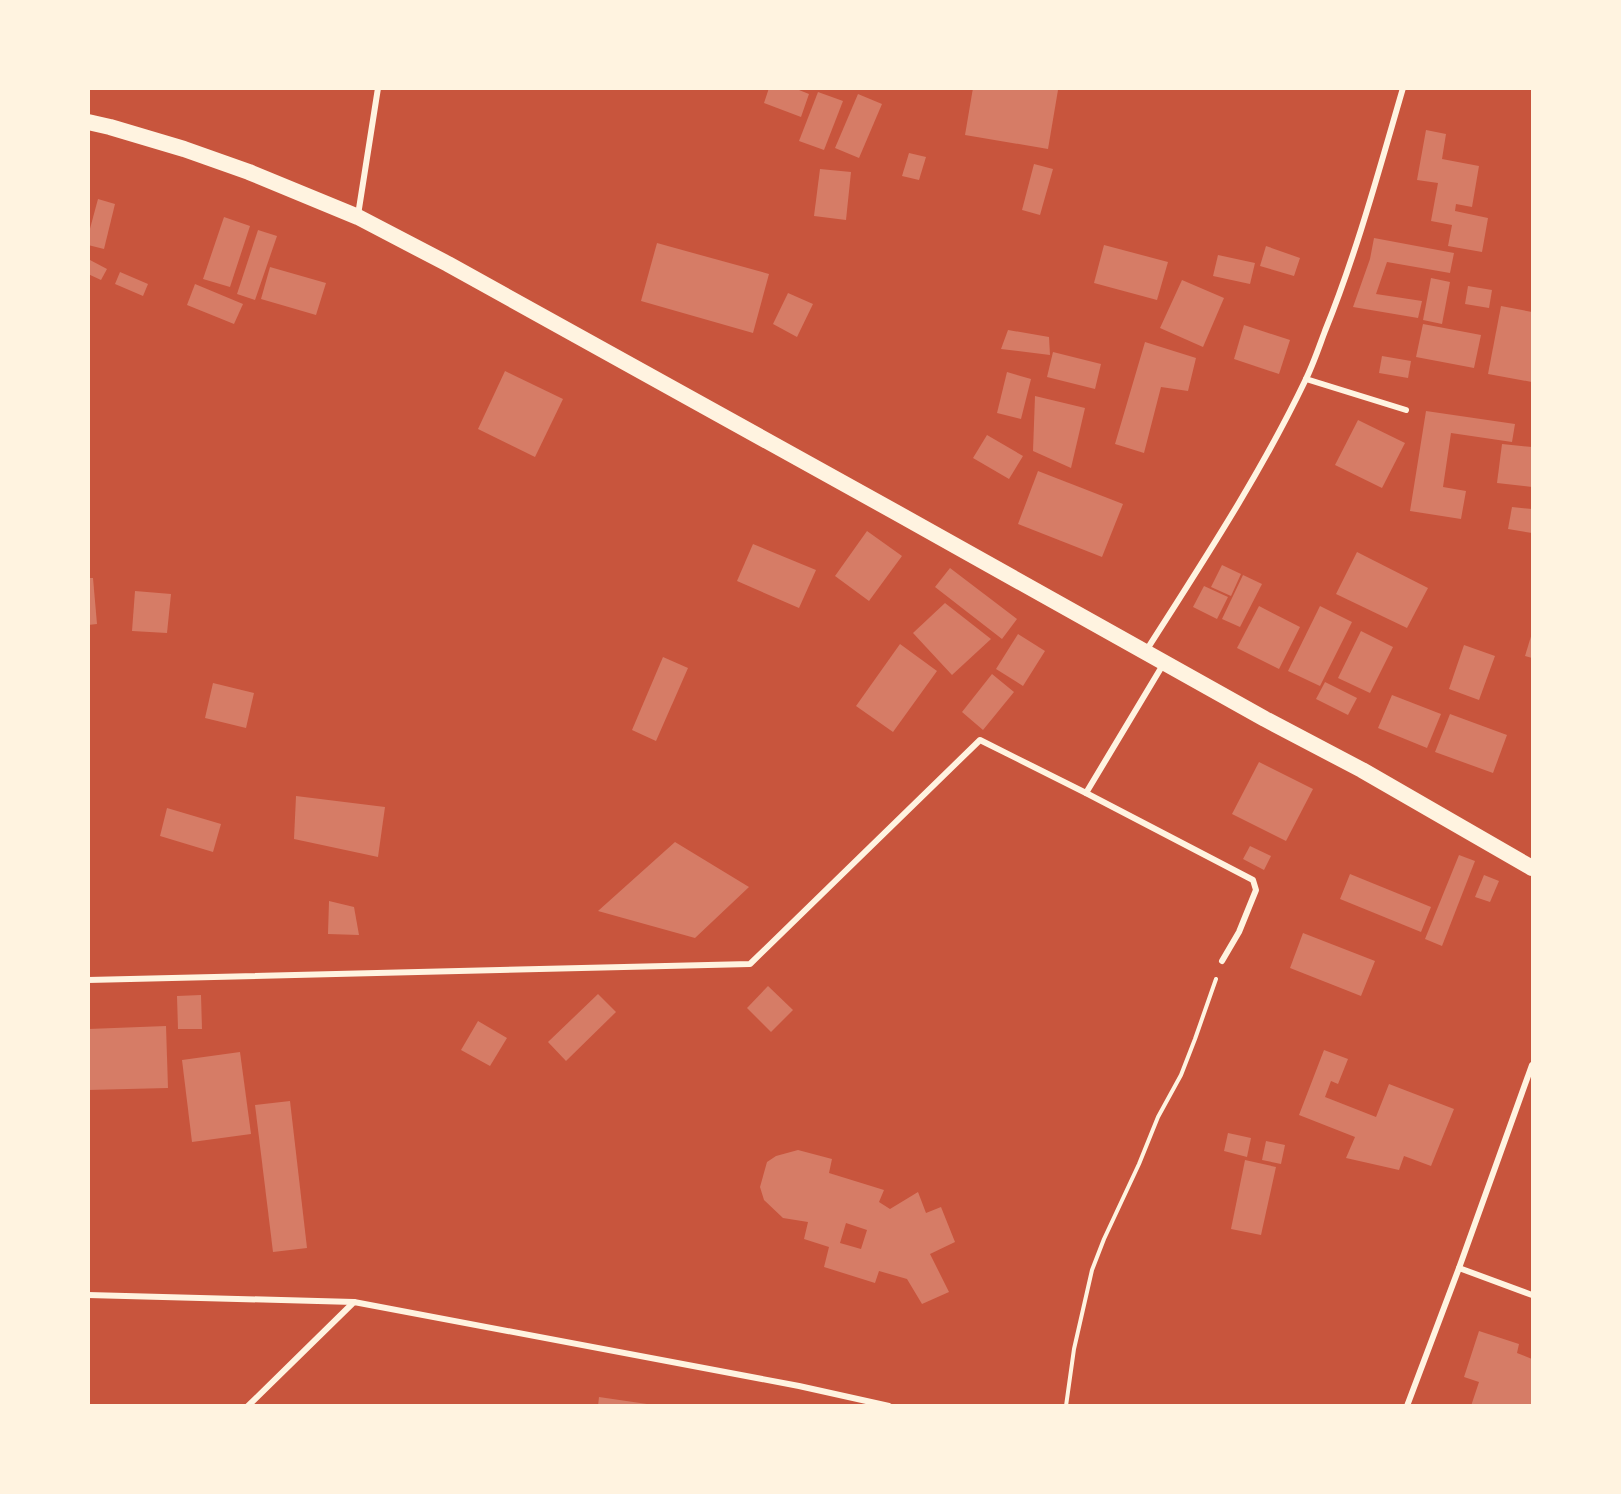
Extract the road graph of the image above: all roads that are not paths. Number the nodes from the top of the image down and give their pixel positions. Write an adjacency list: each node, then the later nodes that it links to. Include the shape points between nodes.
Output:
1 (378, 88): 4 (street)
2 (1403, 88): 5 (street, via 1342,289)
3 (88, 122): 4 (highway, via 195,153)
4 (358, 217): 7 (highway)
5 (1306, 379): 6 (street); 7 (street, via 1231,516)
6 (1406, 410)
7 (1145, 651): 8 (highway)
8 (1164, 663): 9 (street); 10 (highway)
9 (1086, 793): 11 (street, via 1253,880 1256,890); 12 (street, via 980,740 750,964)
10 (1533, 868)
11 (1222, 961)
12 (88, 980)
13 (1533, 1065): 14 (street)
14 (1459, 1268): 15 (street); 20 (street)
15 (1533, 1294)
16 (88, 1295): 17 (street)
17 (354, 1302): 18 (street); 19 (street)
18 (248, 1406)
19 (889, 1406)
20 (1407, 1406)

